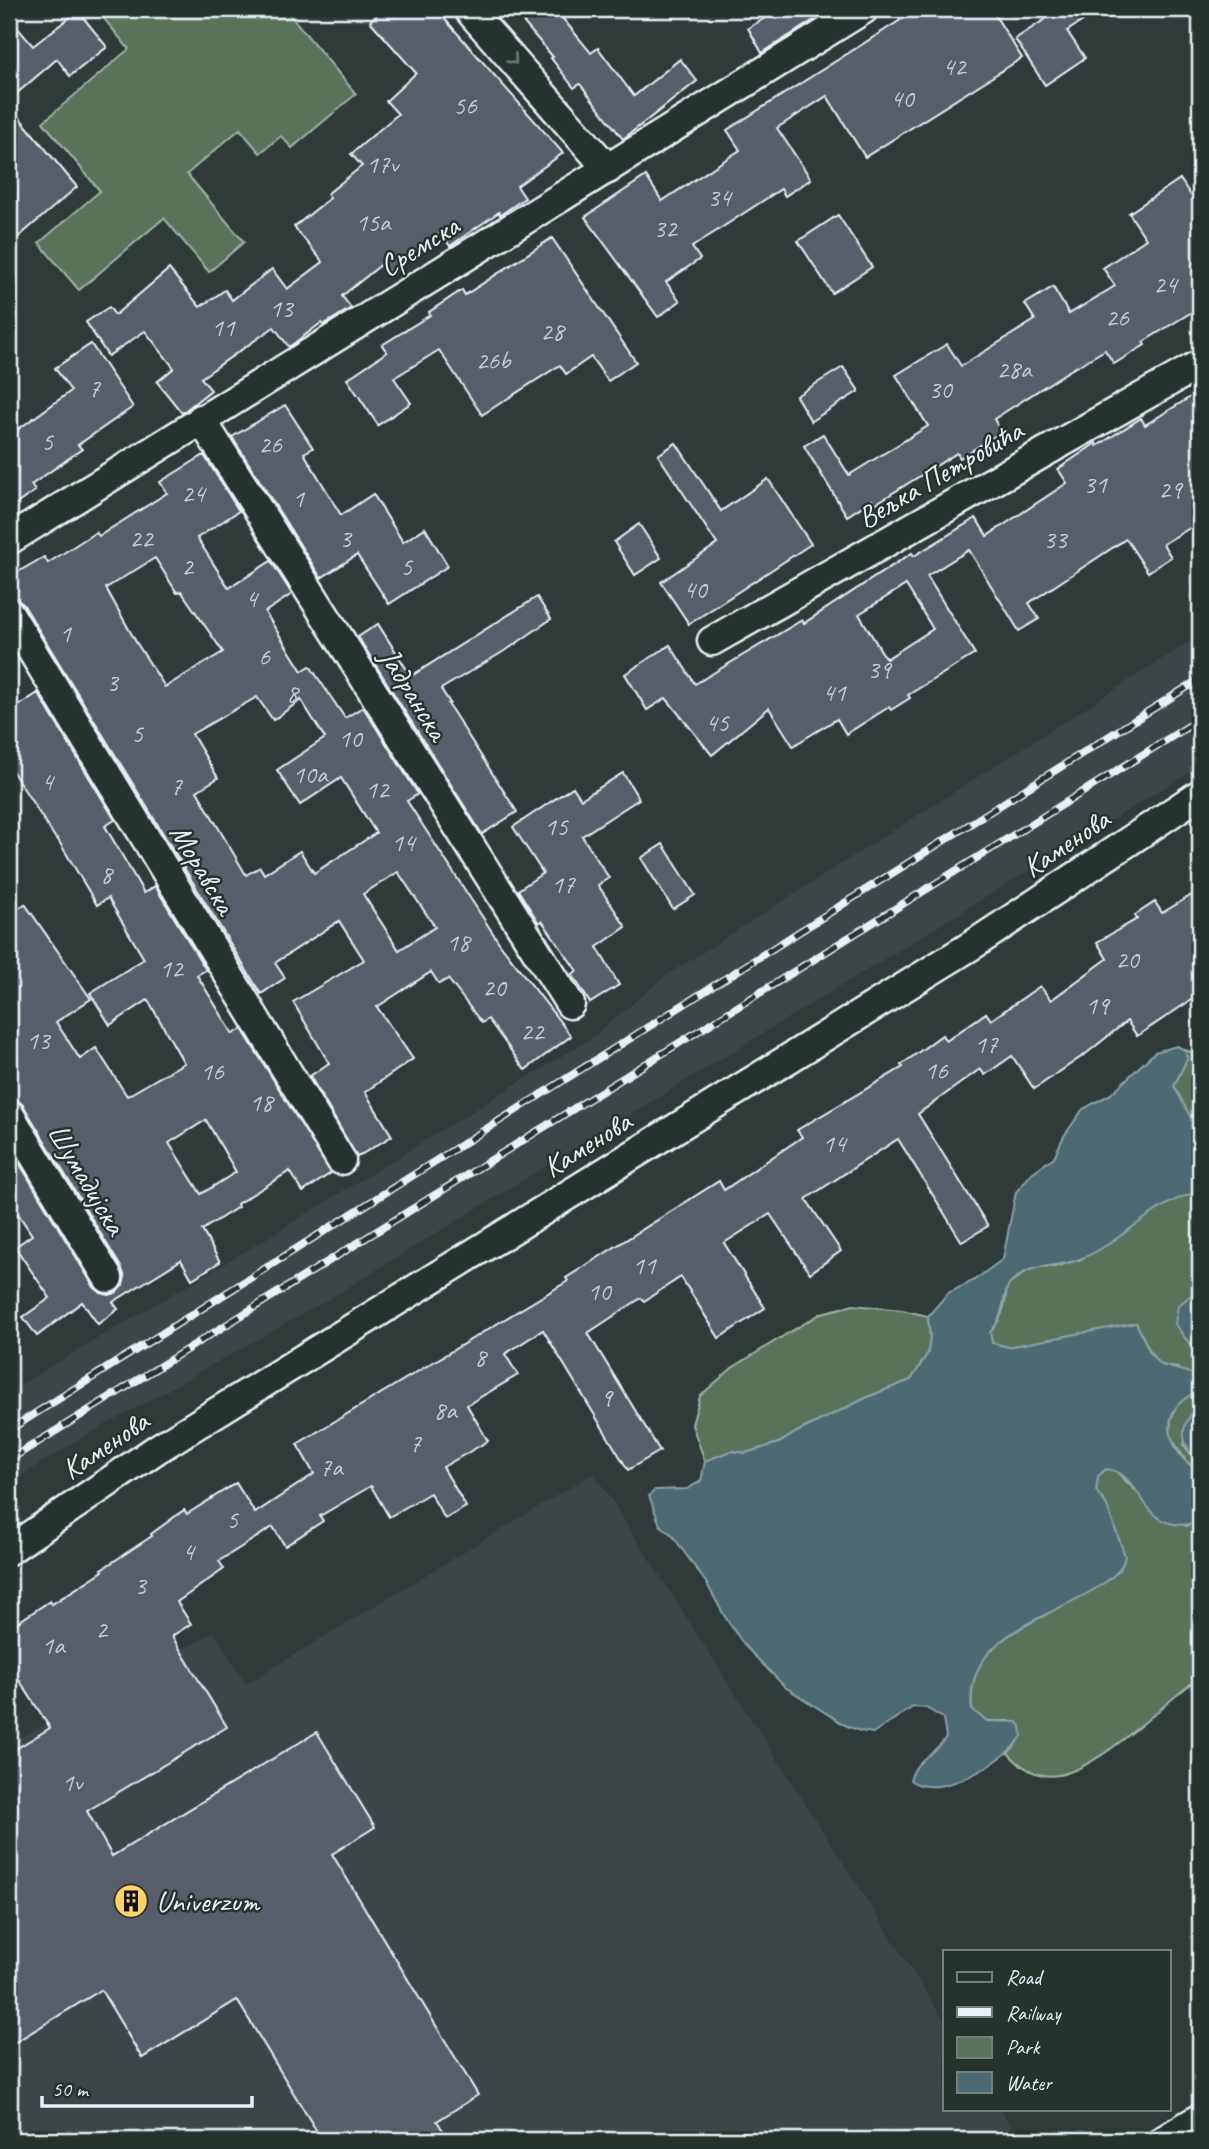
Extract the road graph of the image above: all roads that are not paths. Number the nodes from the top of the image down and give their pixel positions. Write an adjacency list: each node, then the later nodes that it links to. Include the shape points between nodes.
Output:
1 (468, 9): 3 (street, one-way to 3)
2 (864, 9): 3 (street, Сремска)
3 (608, 169): 5 (street, Сремска)
4 (1200, 364): 8 (street, Вељка Петровића)
5 (201, 419): 6 (street, Сремска); 10 (street, Јадранска)
6 (9, 540)
7 (9, 613): 12 (street, Моравска)
8 (712, 641)
9 (1200, 794): 14 (street, Каменова, via 974,944 157,1449)
10 (570, 1004)
11 (9, 1114): 13 (street, Шумадијска)
12 (341, 1160)
13 (108, 1278)
14 (9, 1550)
15 (1200, 2118): 16 (street)
16 (1164, 2140)

